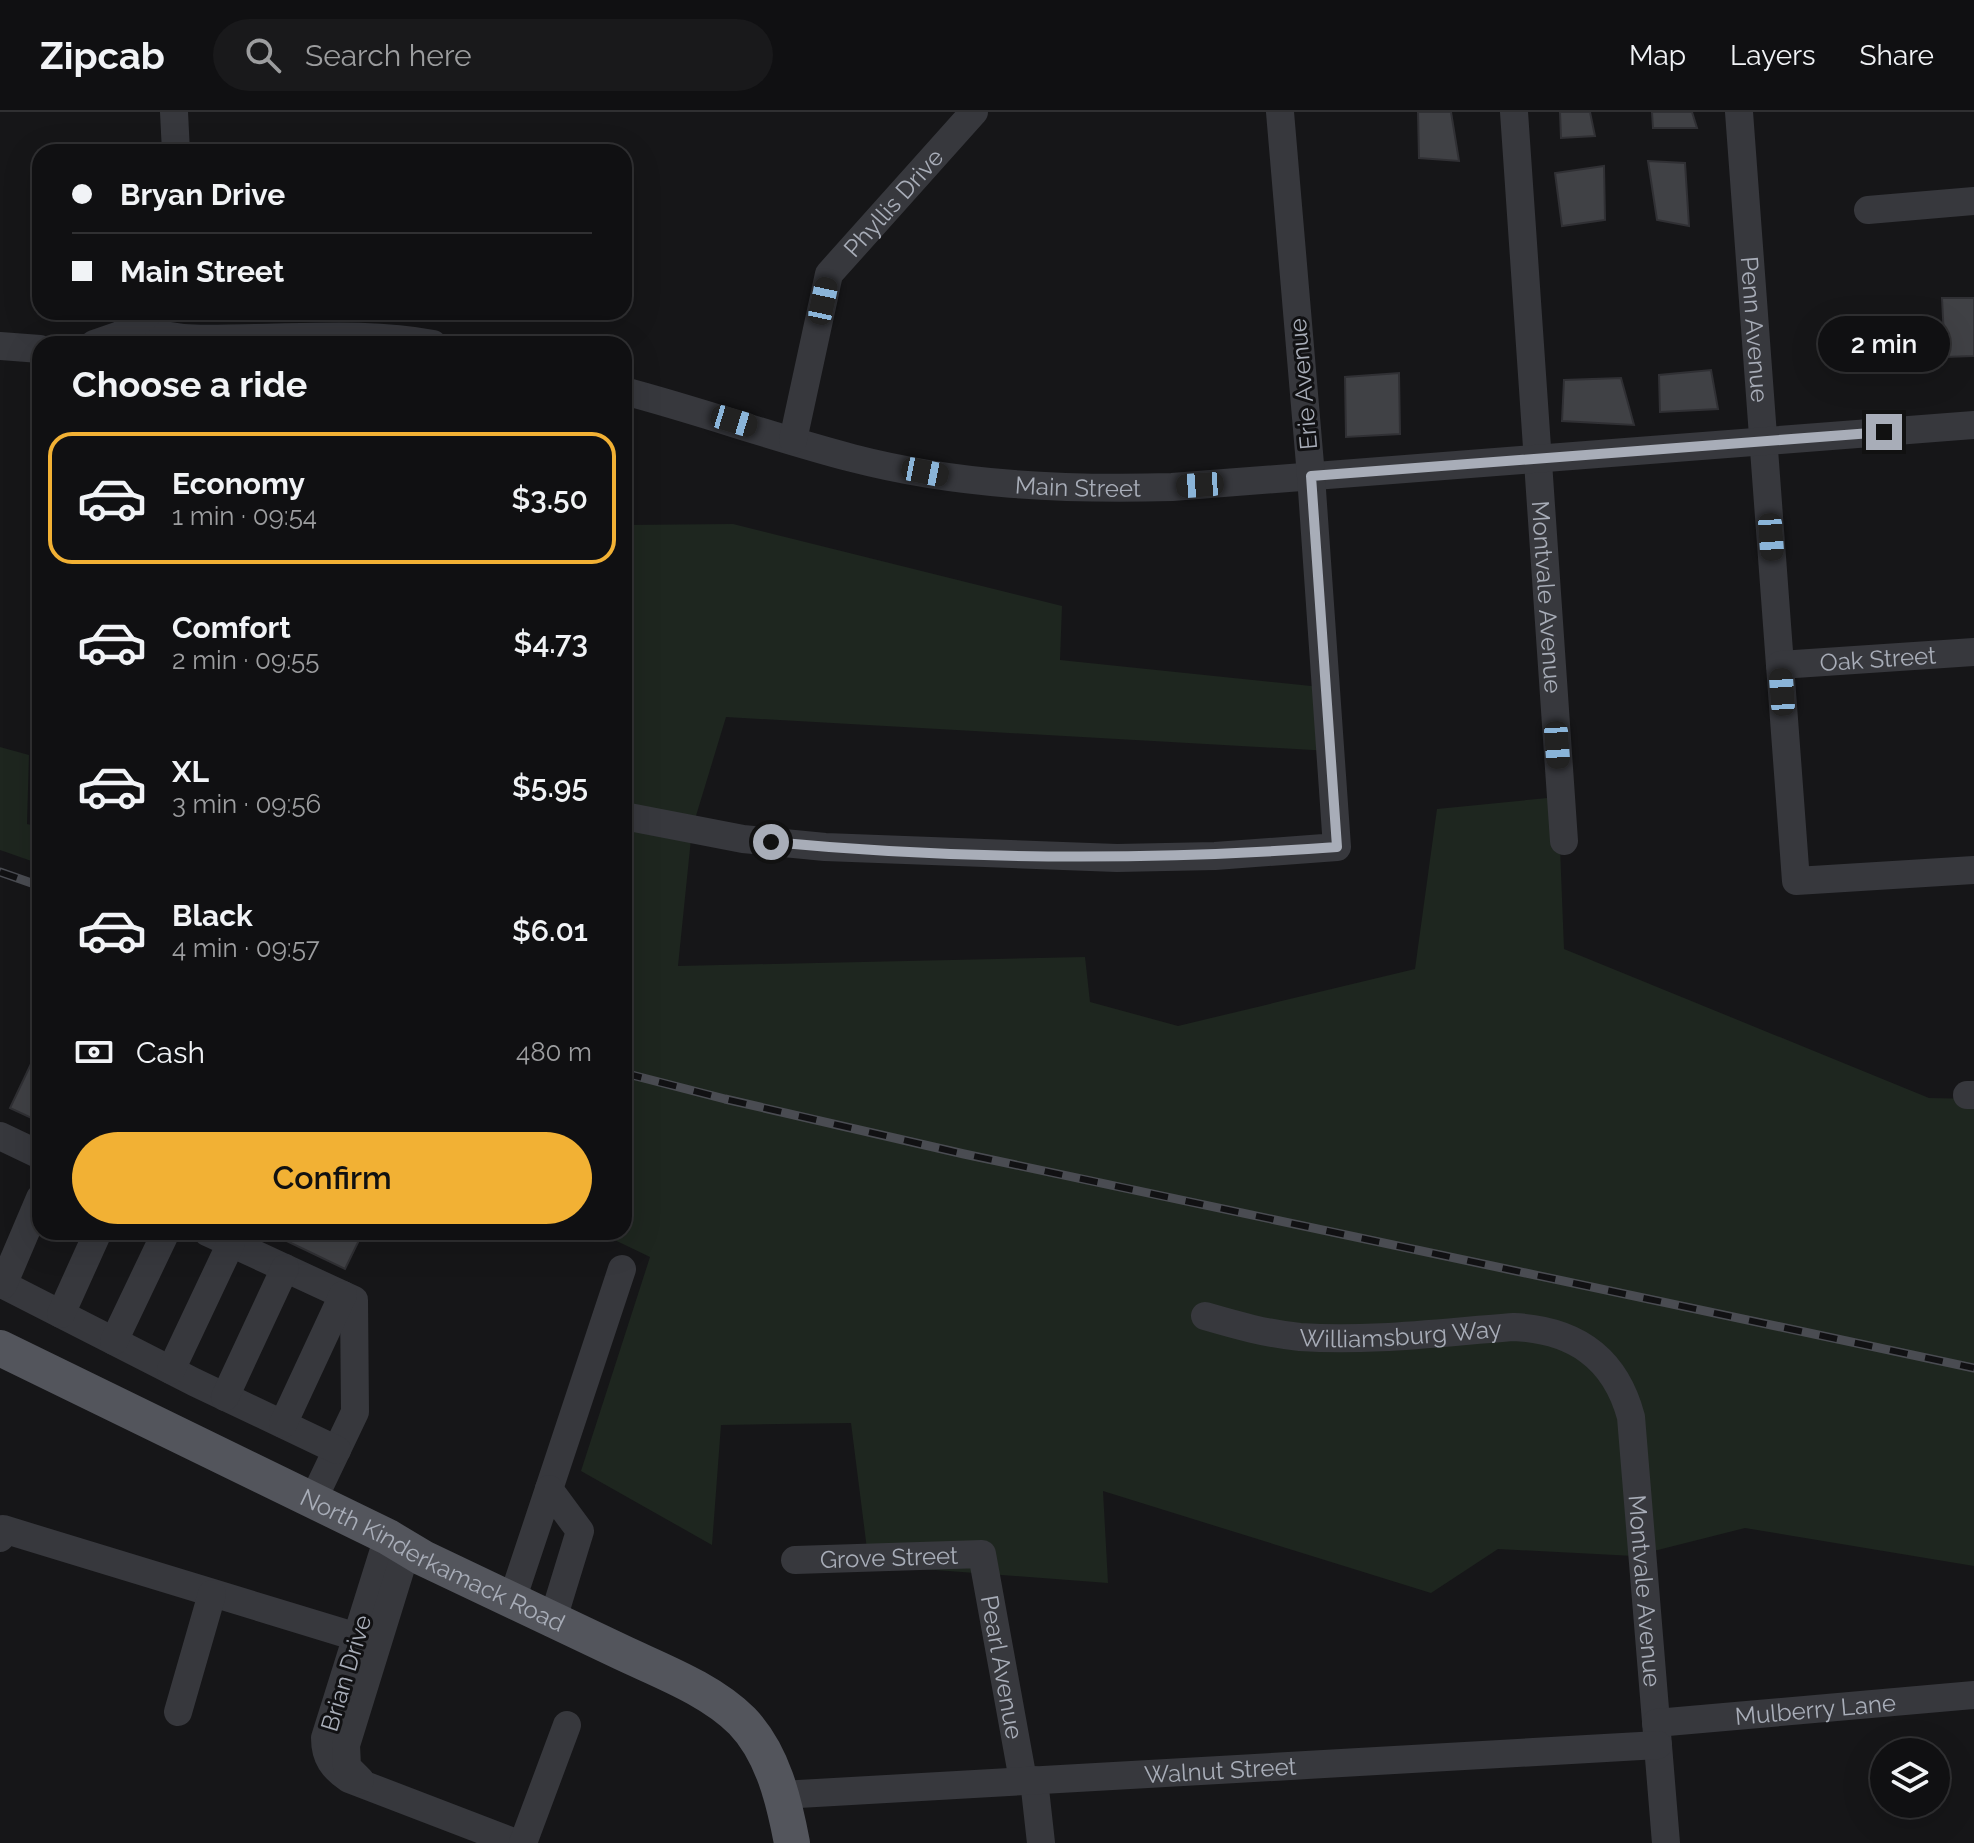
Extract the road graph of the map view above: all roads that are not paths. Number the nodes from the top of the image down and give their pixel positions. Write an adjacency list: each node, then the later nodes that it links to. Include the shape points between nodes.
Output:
1 (174, 112): 6 (street)
2 (974, 112): 17 (street, Phyllis Drive, via 829,274)
3 (1280, 112): 20 (street, Erie Avenue)
4 (1514, 112): 19 (street, Montvale Avenue)
5 (1739, 112): 18 (street, Penn Avenue)
6 (176, 144)
7 (1974, 201): 8 (street)
8 (1868, 210)
9 (142, 320): 11 (street)
10 (145, 320): 12 (street)
11 (117, 336)
12 (169, 336)
13 (0, 346): 14 (street)
14 (32, 348)
15 (632, 393): 17 (street, Main Street)
16 (1974, 425): 18 (street, Main Street)
17 (793, 440): 20 (street, Main Street, via 950,477 1047,487 1172,487)
18 (1764, 442): 19 (street, Main Street); 22 (street, Penn Avenue)
19 (1538, 459): 20 (street, Main Street); 24 (street, Montvale Avenue)
20 (1311, 476): 23 (street, Erie Avenue, via 1337,847 1117,858 825,847 743,839)
21 (1974, 652): 22 (street, Oak Street)
22 (1780, 665): 25 (street, Penn Avenue, via 1796,881)
23 (632, 818)
24 (1564, 841)
25 (1974, 870)
26 (2, 1143): 27 (street)
27 (32, 1152)
28 (32, 1216): 35 (street)
29 (94, 1240): 37 (street)
30 (162, 1240): 39 (street)
31 (218, 1240): 42 (street)
32 (223, 1240): 33 (street)
33 (285, 1268): 36 (street); 43 (street)
34 (622, 1269): 46 (street)
35 (1, 1284): 37 (street)
36 (343, 1295): 44 (street); 45 (street, via 354,1300 355,1412)
37 (61, 1314): 39 (street)
38 (1205, 1316): 41 (street, Williamsburg Way, via 1298,1337 1349,1339 1538,1328)
39 (114, 1341): 42 (street)
40 (0, 1348): 47 (main road, North Kinderkamack Road)
41 (1592, 1352): 59 (street, Montvale Avenue, via 1618,1382 1631,1417)
42 (171, 1370): 43 (street)
43 (225, 1397): 44 (street)
44 (283, 1424): 45 (street)
45 (337, 1450): 47 (street)
46 (549, 1489): 53 (street); 54 (street, via 580,1531)
47 (313, 1500): 49 (main road, North Kinderkamack Road)
48 (0, 1538): 52 (street, via 3,1529)
49 (397, 1542): 53 (main road, North Kinderkamack Road); 55 (street, Brian Drive); 61 (street, Brian Drive, via 346,1745 347,1767)
50 (982, 1554): 51 (street, Grove Street); 60 (street, Pearl Avenue)
51 (795, 1560)
52 (212, 1594): 55 (street); 57 (street)
53 (512, 1600): 54 (main road, North Kinderkamack Road)
54 (553, 1619): 62 (main road, North Kinderkamack Road, via 722,1705 757,1741)
55 (357, 1637): 61 (street, Brian Drive, via 325,1749 337,1770)
56 (1974, 1695): 59 (street, Mulberry Lane)
57 (178, 1712)
58 (567, 1725): 64 (street)
59 (1657, 1734): 60 (street, Walnut Street); 67 (street, Montvale Avenue)
60 (1029, 1780): 62 (street, Walnut Street); 66 (street, Pearl Avenue)
61 (370, 1787): 63 (street, Brian Drive)
62 (781, 1795): 65 (main road, North Kinderkamack Road)
63 (516, 1843)
64 (523, 1843)
65 (792, 1843)
66 (1041, 1843)
67 (1666, 1843)

